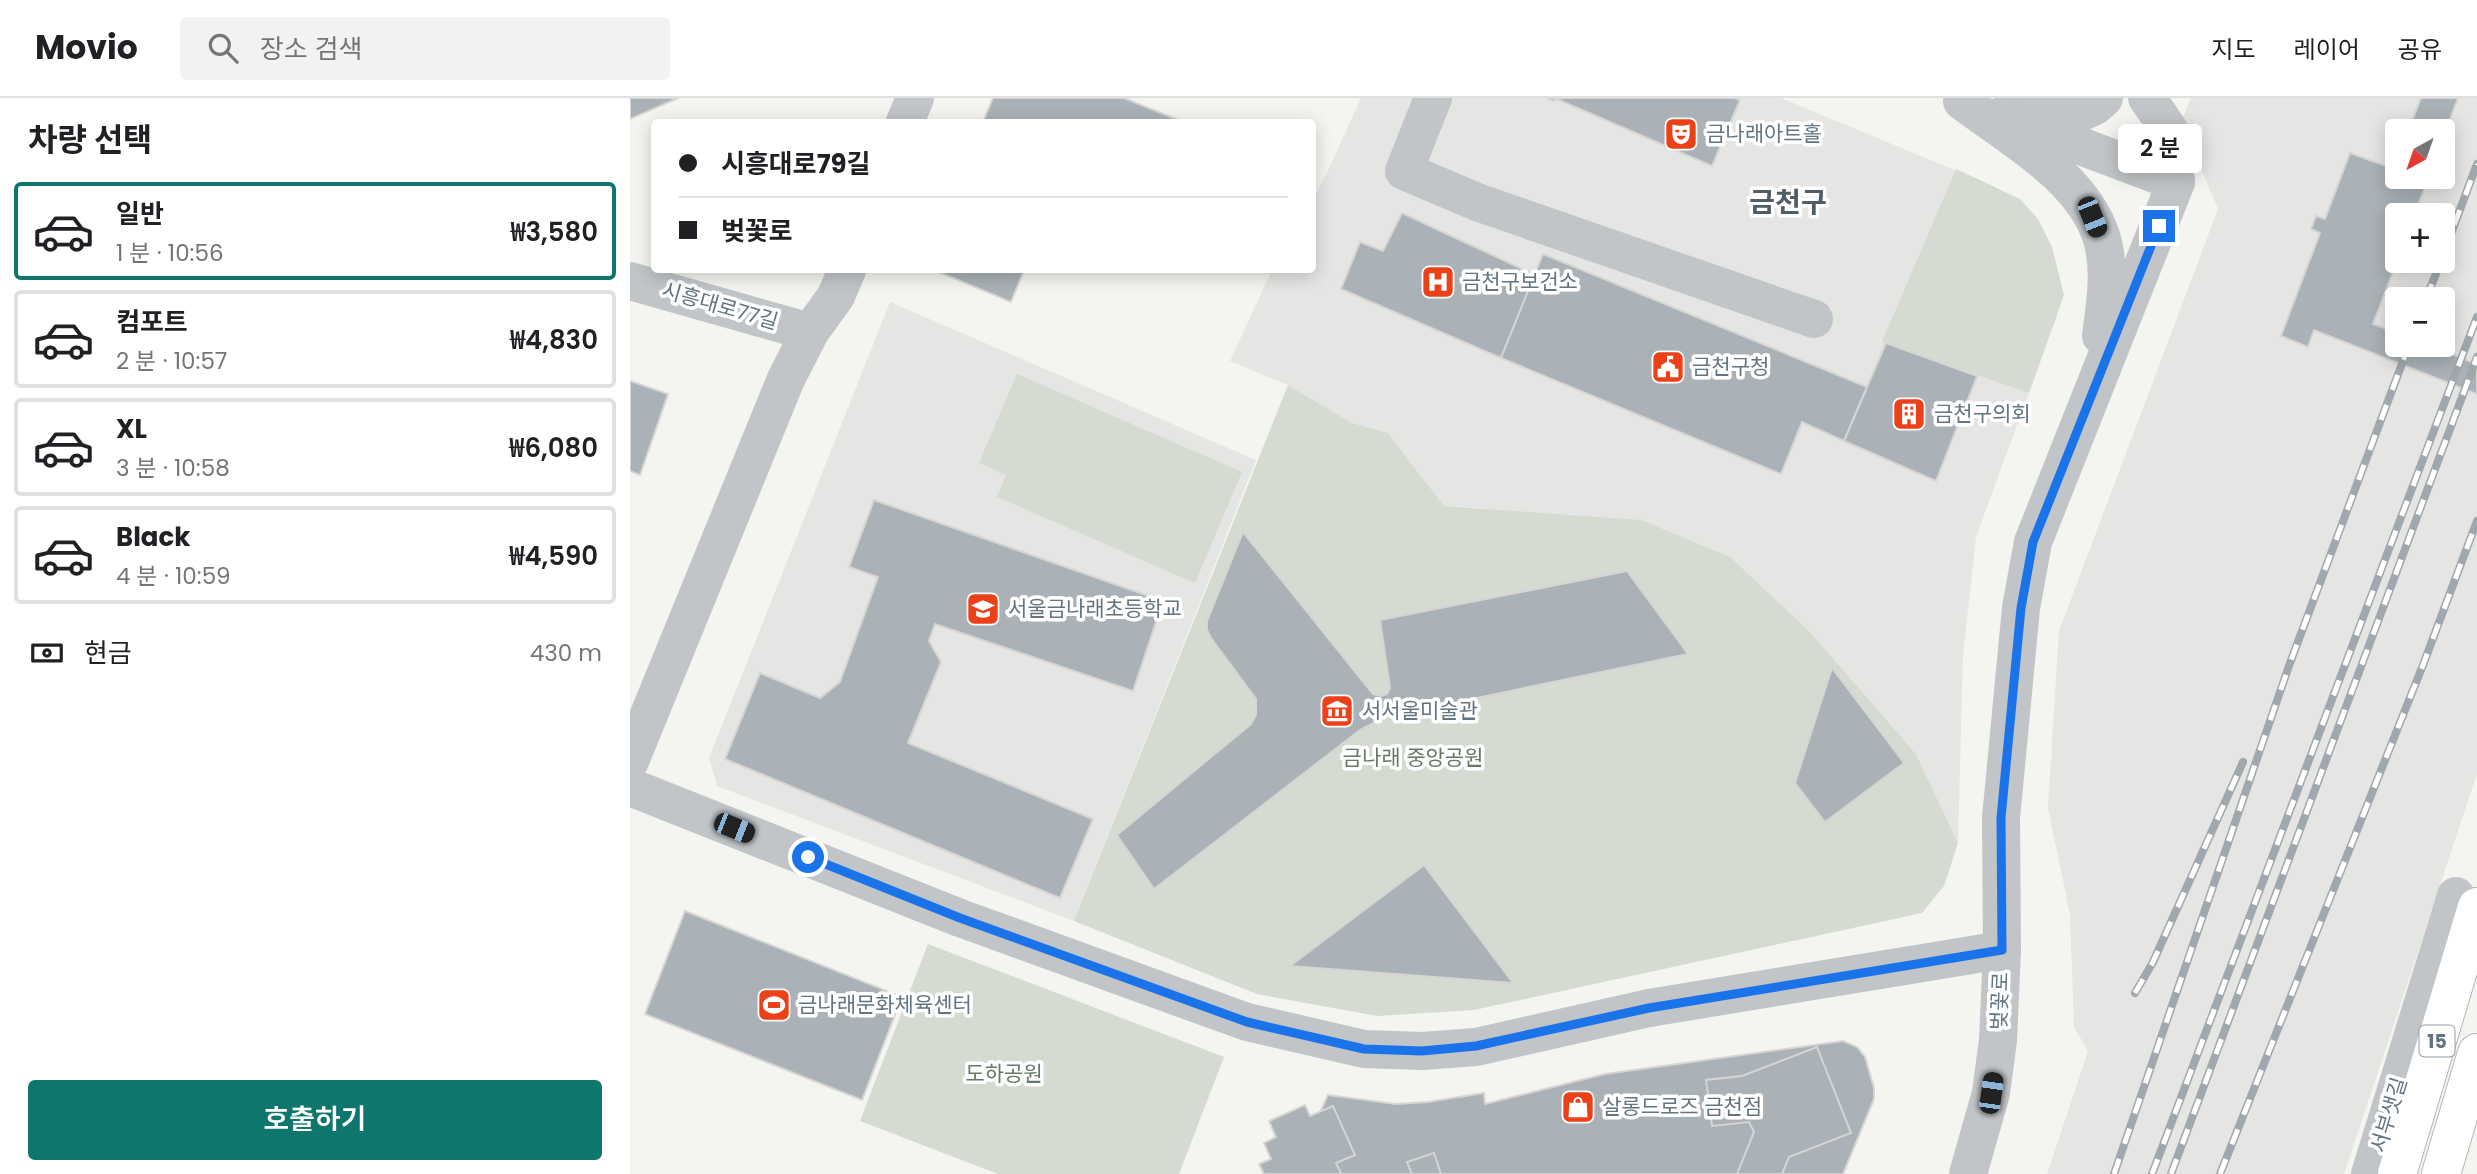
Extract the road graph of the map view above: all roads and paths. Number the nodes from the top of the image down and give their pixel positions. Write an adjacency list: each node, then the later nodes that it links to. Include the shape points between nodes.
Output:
1 (915, 98): 6 (street)
2 (1433, 98): 10 (street, via 1404,171 1477,202)
3 (2104, 98): 5 (street, via 2080,113)
4 (2147, 98): 7 (street, via 2169,131)
5 (1958, 100): 7 (street); 12 (street, via 2063,178 2092,217 2102,240 2107,294)
6 (906, 119)
7 (2176, 182): 12 (street, 벚꽃로)
8 (846, 273): 11 (street, via 836,296)
9 (630, 281): 11 (street, 시흥대로77길)
10 (1814, 320)
11 (810, 332): 13 (street, via 786,379)
12 (2094, 390): 16 (street, 벚꽃로, via 2033,542 2024,584 2001,818)
13 (630, 761)
14 (630, 787): 16 (street, via 960,918 1247,1022 1364,1049 1422,1051 1476,1046 1649,1008)
15 (2467, 902): 19 (street, 서부샛길); 20 (highway, 15)
16 (2002, 950): 18 (street, 벚꽃로, via 1991,1093)
17 (2477, 1053): 21 (highway, 15)
18 (1968, 1174)
19 (2370, 1174)
20 (2397, 1174)
21 (2441, 1174)

